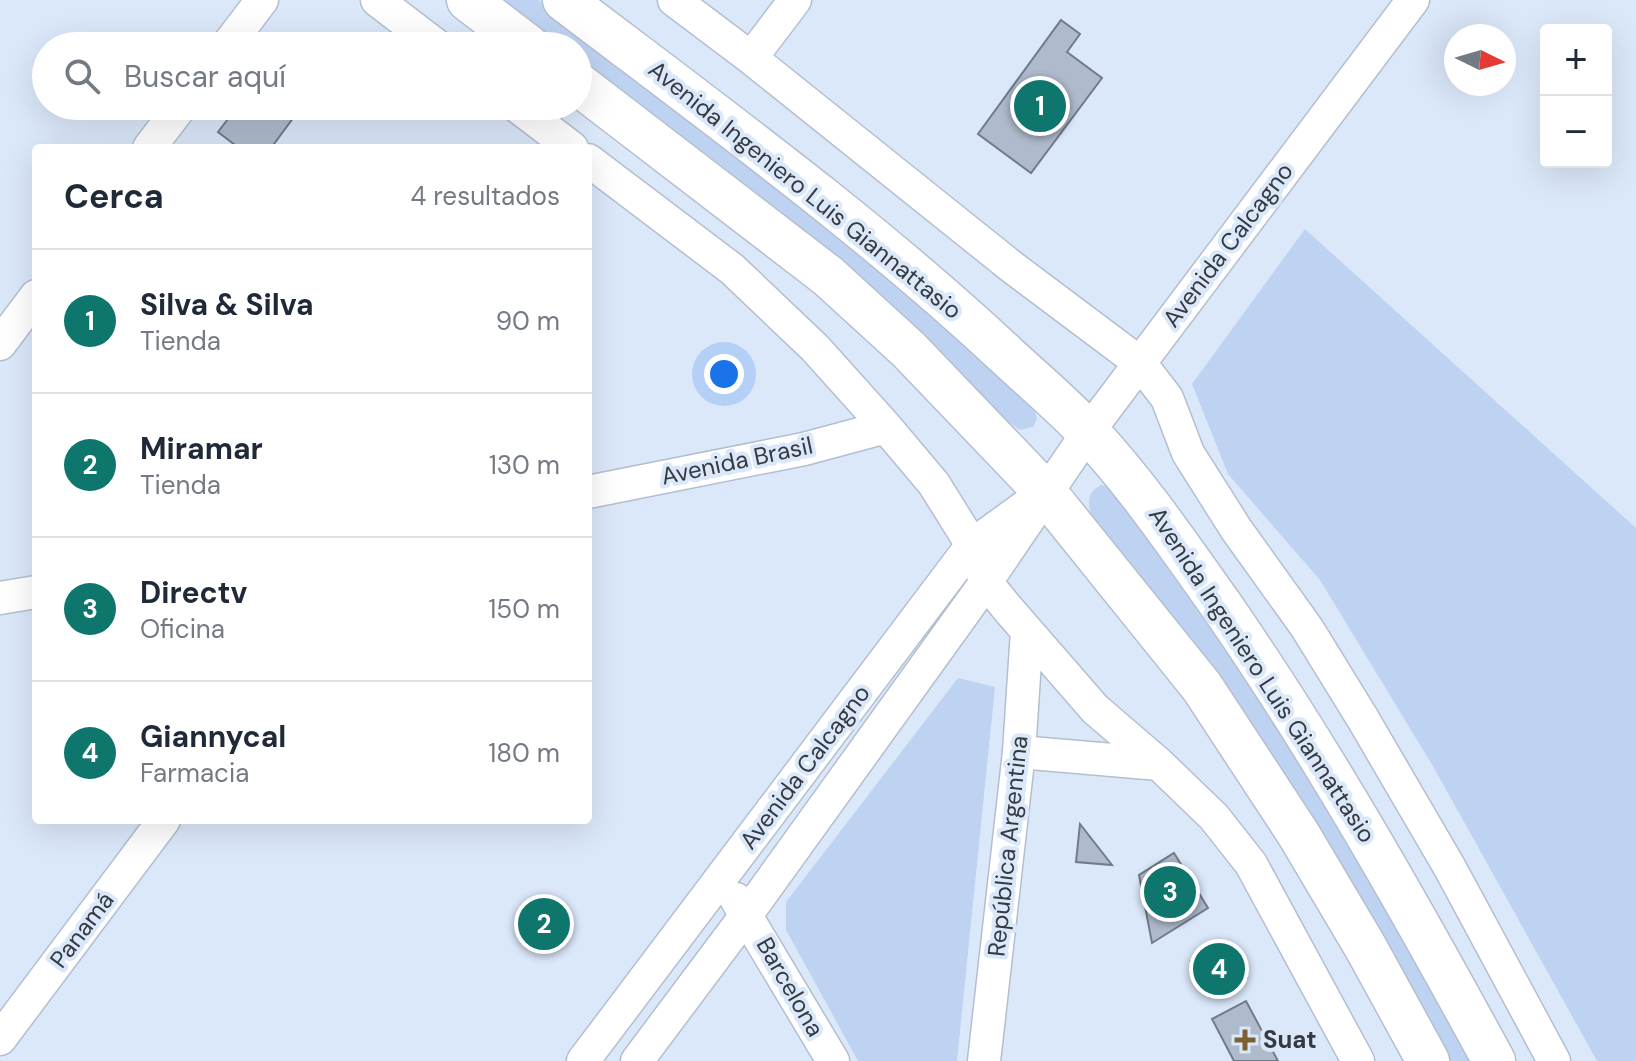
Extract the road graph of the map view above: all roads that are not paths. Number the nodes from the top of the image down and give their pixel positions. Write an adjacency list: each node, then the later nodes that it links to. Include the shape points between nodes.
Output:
1 (262, 0): 8 (street)
2 (377, 0): 9 (street)
3 (468, 0): 10 (main road)
4 (564, 0): 22 (main road, Avenida Ingeniero Luis Giannattasio, via 939,292)
5 (674, 0): 11 (street)
6 (795, 0): 11 (street)
7 (1413, 0): 20 (street, Avenida Calcagno)
8 (238, 32)
9 (419, 32)
10 (510, 32)
11 (751, 58): 20 (street)
12 (592, 95): 24 (main road, via 828,276 909,350)
13 (170, 120): 15 (street)
14 (535, 120): 16 (street)
15 (152, 144)
16 (567, 144)
17 (592, 163): 21 (street, via 732,269 815,348)
18 (32, 301): 19 (street)
19 (0, 344)
20 (1140, 363): 22 (street, Avenida Calcagno); 43 (street, via 1167,398 1188,453 1363,719)
21 (886, 427): 23 (street, Avenida Brasil); 25 (street, via 934,484)
22 (1088, 432): 24 (street, Avenida Calcagno); 42 (main road, Avenida Ingeniero Luis Giannattasio, via 1148,501 1249,646 1398,886)
23 (592, 491)
24 (1045, 492): 25 (street, Avenida Calcagno); 26 (street, Avenida Calcagno); 41 (main road, via 1202,687 1299,835)
25 (972, 545): 26 (street); 33 (street, Avenida Calcagno)
26 (986, 582): 29 (street); 34 (street, Avenida Calcagno)
27 (32, 593): 28 (street)
28 (0, 598)
29 (1027, 631): 30 (street, República Argentina); 31 (street, via 1095,709)
30 (1019, 752): 31 (street); 39 (street, República Argentina)
31 (1159, 764): 40 (street, via 1214,817 1251,864)
32 (161, 824): 35 (street, Panamá)
33 (721, 878): 34 (street, Barcelona); 36 (street, Avenida Calcagno)
34 (747, 914): 37 (street, Avenida Calcagno); 38 (street, Barcelona)
35 (0, 1039)
36 (583, 1061)
37 (637, 1061)
38 (833, 1061)
39 (984, 1061)
40 (1358, 1061)
41 (1428, 1061)
42 (1494, 1061)
43 (1554, 1061)

